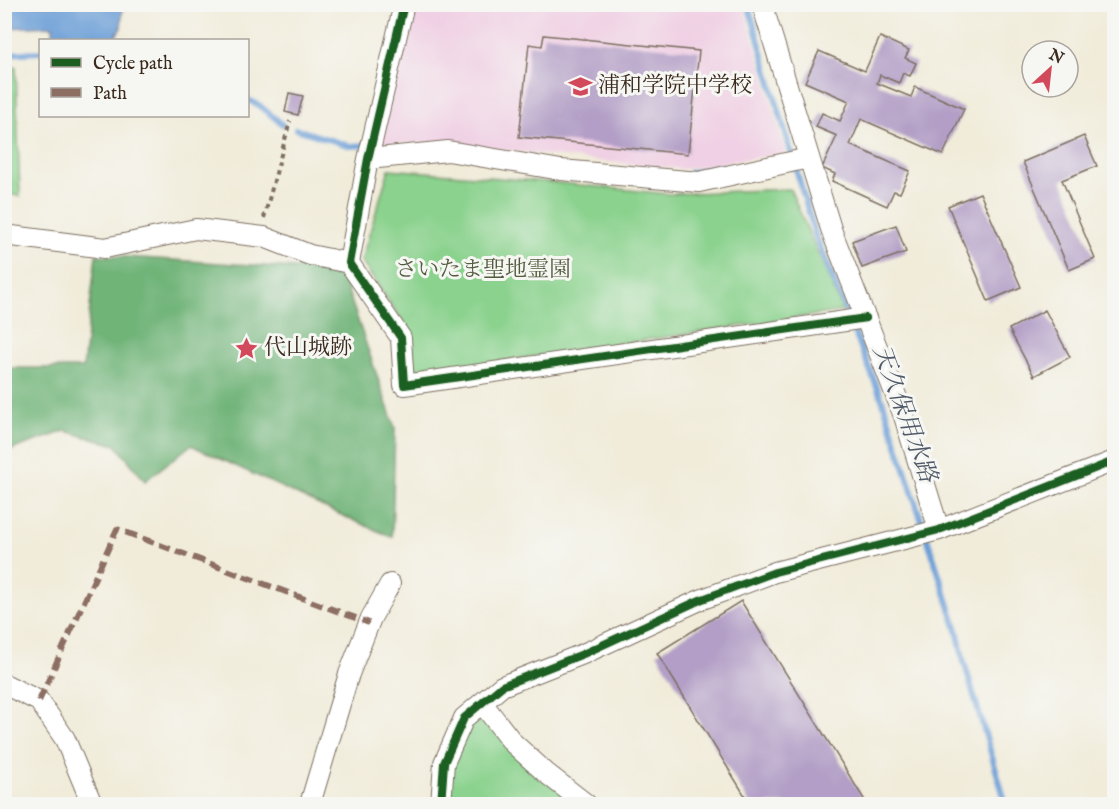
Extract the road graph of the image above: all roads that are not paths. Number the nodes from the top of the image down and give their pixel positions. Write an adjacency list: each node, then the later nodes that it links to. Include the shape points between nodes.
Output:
1 (404, 4): 4 (street)
2 (762, 4): 3 (street)
3 (809, 158): 4 (street, via 699,182 561,170 448,151); 7 (street, via 832,232)
4 (368, 159): 6 (street)
5 (4, 235): 6 (street, via 105,248 196,229 259,236 310,255)
6 (349, 263): 7 (street, via 401,339 404,385)
7 (866, 318): 9 (street, via 904,416)
8 (1114, 460): 9 (street)
9 (939, 530): 12 (street, via 775,572 700,600 502,686)
10 (390, 584): 14 (street, via 371,618 349,674)
11 (4, 684): 13 (street, via 39,701 65,739)
12 (482, 703): 15 (street, via 464,718 444,763); 16 (street, via 513,743)
13 (92, 804)
14 (310, 804)
15 (441, 804)
16 (586, 804)

